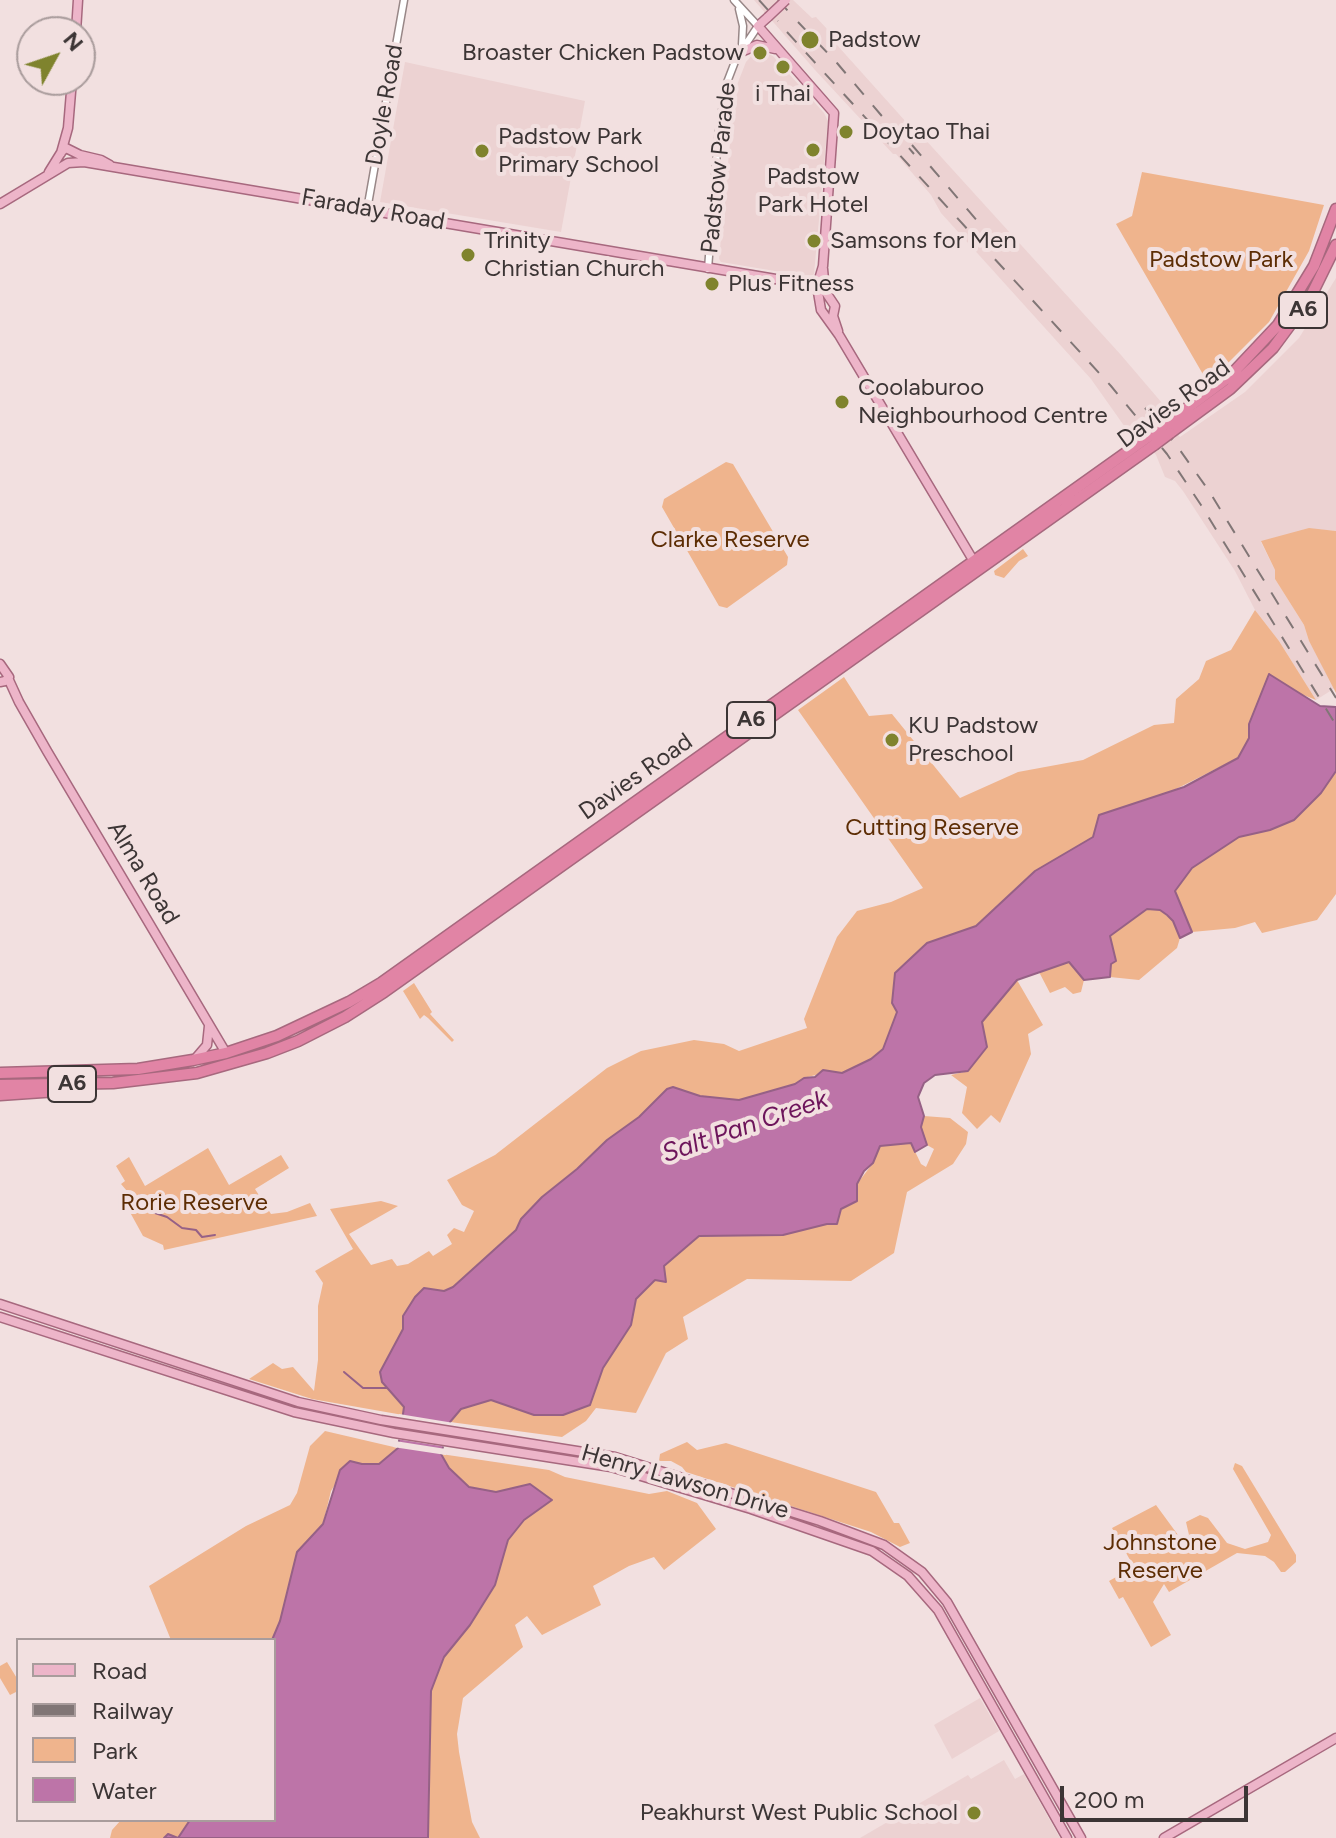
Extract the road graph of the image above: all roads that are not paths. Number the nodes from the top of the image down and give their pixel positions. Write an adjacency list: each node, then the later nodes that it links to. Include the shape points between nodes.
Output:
1 (404, 0): 11 (street, Doyle Road)
2 (786, 0): 4 (main road, bridge)
3 (735, 1): 4 (street); 5 (street, via 743,21)
4 (758, 26): 5 (street, Padstow Parade); 6 (main road)
5 (740, 51): 6 (main road, via 760,44); 13 (street, Padstow Parade, via 721,110)
6 (782, 54): 14 (main road, via 834,113)
7 (71, 96): 8 (main road)
8 (68, 156): 9 (main road); 11 (main road, Faraday Road)
9 (0, 204)
10 (1336, 209): 19 (highway, Davies Road / A6, via 1314,266 1278,325 1229,377)
11 (367, 210): 13 (main road, Faraday Road)
12 (1336, 245): 19 (highway, Davies Road / A6, via 1310,298 1273,348 1228,391)
13 (708, 269): 14 (main road, Faraday Road)
14 (821, 286): 15 (main road); 16 (main road)
15 (829, 300): 16 (main road, via 822,301); 17 (main road, via 835,304)
16 (821, 309): 17 (main road); 18 (main road)
17 (833, 312): 18 (main road)
18 (839, 335): 23 (main road)
19 (1167, 430): 20 (highway, Davies Road / A6, bridge)
20 (1151, 441): 21 (highway, Davies Road / A6); 22 (highway, Davies Road / A6)
21 (1072, 490): 22 (highway); 23 (highway, Davies Road / A6)
22 (1089, 491): 23 (highway, Davies Road / A6)
23 (976, 565): 27 (highway, Davies Road / A6, via 381,983 304,1024); 29 (highway, Davies Road / A6, via 384,992 298,1041)
24 (1, 666): 25 (main road, Alma Road, via 8,672)
25 (4, 681): 26 (main road, Alma Road)
26 (209, 1025): 27 (main road, Alma Road); 28 (main road, via 207,1045)
27 (226, 1053): 28 (highway, Davies Road / A6); 29 (highway, Alma Road)
28 (193, 1060): 30 (highway, Davies Road / A6, via 138,1069)
29 (232, 1065): 31 (highway, Davies Road / A6)
30 (0, 1070)
31 (143, 1081): 32 (highway, Davies Road / A6); 33 (highway)
32 (0, 1085)
33 (0, 1095)
34 (0, 1304): 38 (main road, Henry Lawson Drive, via 298,1402 615,1457 866,1536 922,1572 947,1602)
35 (0, 1317): 37 (main road, Henry Lawson Drive, via 294,1412 611,1467 882,1556 924,1591 944,1620)
36 (1336, 1738): 39 (main road)
37 (1067, 1838)
38 (1084, 1838)
39 (1164, 1838)

